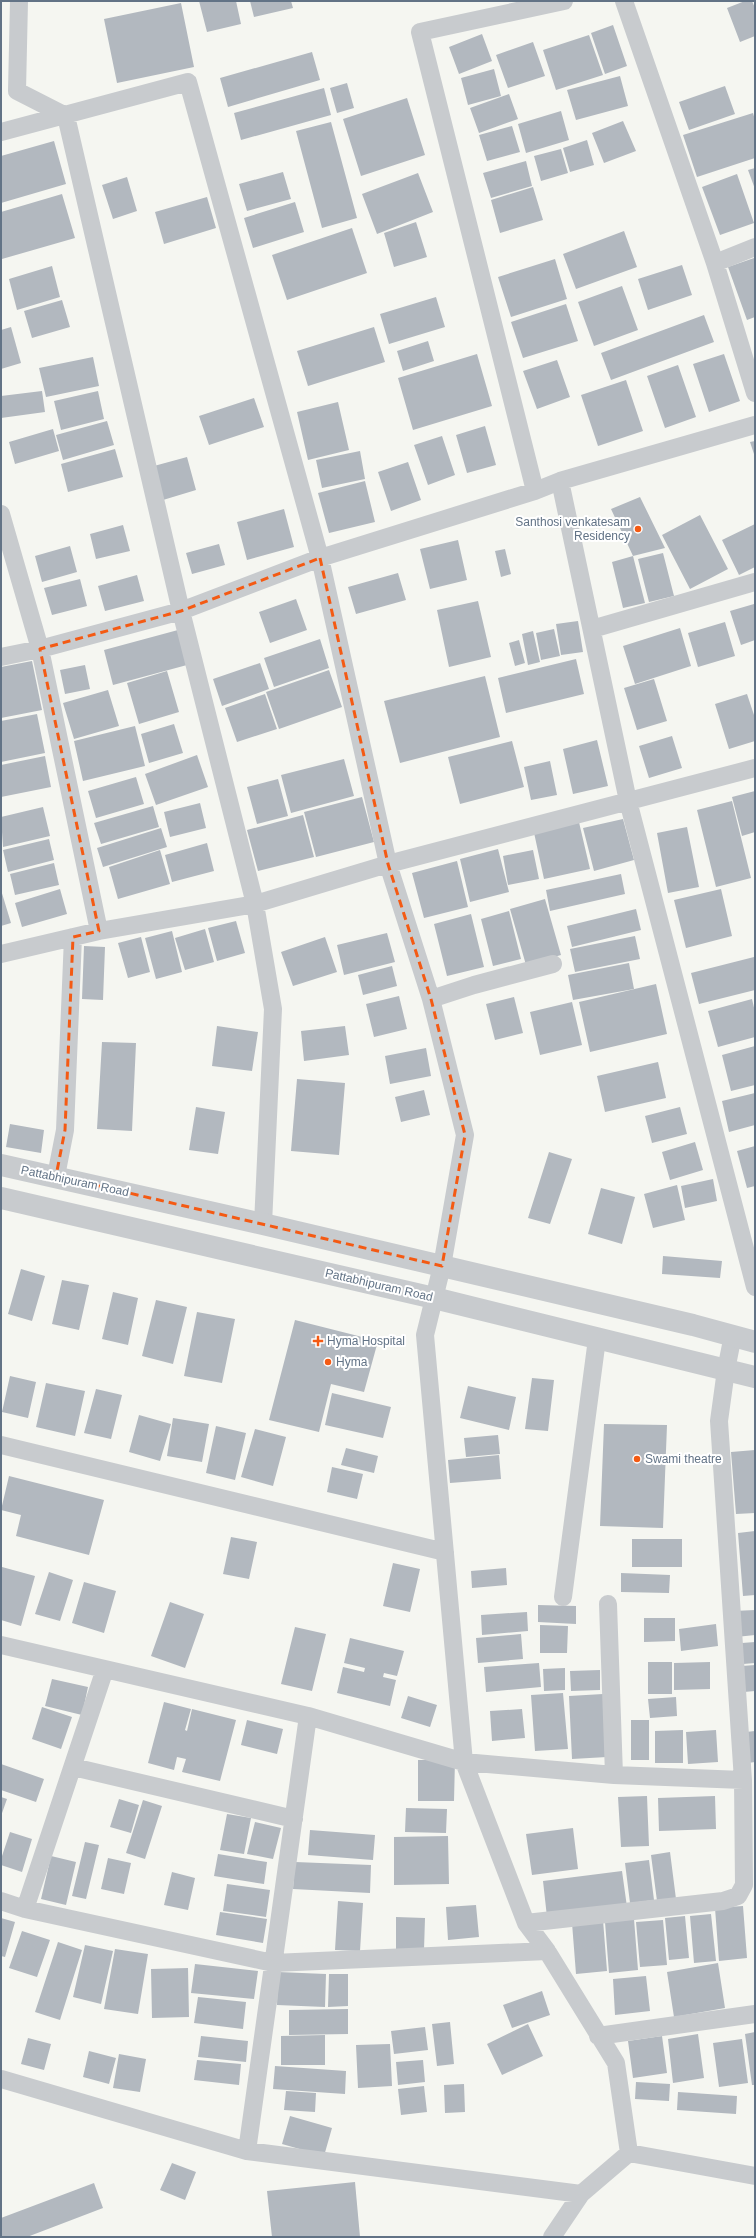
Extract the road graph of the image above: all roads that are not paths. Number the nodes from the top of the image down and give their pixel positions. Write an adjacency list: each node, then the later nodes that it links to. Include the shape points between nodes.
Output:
1 (19, 1): 4 (street, via 17,91)
2 (564, 1): 11 (street, via 420,32)
3 (624, 1): 7 (street)
4 (66, 116): 5 (street); 13 (street, via 188,82); 15 (street)
5 (1, 132)
6 (755, 248): 7 (street)
7 (715, 263): 8 (street)
8 (755, 393)
9 (755, 425): 10 (street)
10 (560, 481): 11 (street); 16 (street)
11 (535, 491): 13 (street)
12 (1, 514): 17 (street)
13 (320, 558): 15 (street); 21 (street)
14 (755, 582): 16 (street)
15 (181, 611): 17 (street); 22 (street)
16 (592, 629): 20 (street)
17 (40, 649): 18 (street); 23 (street)
18 (1, 657)
19 (755, 768): 20 (street)
20 (628, 801): 21 (street); 33 (street)
21 (388, 864): 22 (street); 27 (street)
22 (255, 904): 23 (street); 31 (street, via 273,1009)
23 (99, 931): 24 (street)
24 (73, 937): 25 (street); 29 (street, via 65,1130)
25 (1, 954)
26 (553, 964): 27 (street)
27 (431, 999): 32 (street, via 465,1136)
28 (1, 1165): 29 (street, Pattabhipuram Road)
29 (56, 1176): 31 (street, Pattabhipuram Road)
30 (1, 1198): 34 (street, Pattabhipuram Road)
31 (263, 1224): 32 (street, Pattabhipuram Road)
32 (442, 1266): 34 (street); 35 (street, Pattabhipuram Road)
33 (755, 1287)
34 (434, 1298): 36 (street, Pattabhipuram Road); 41 (street, via 425,1335)
35 (733, 1335): 37 (street, Pattabhipuram Road); 38 (street)
36 (597, 1338): 38 (street, Pattabhipuram Road); 42 (street)
37 (755, 1342)
38 (726, 1370): 39 (street, Pattabhipuram Road); 50 (street, via 719,1421)
39 (755, 1378)
40 (1, 1445): 41 (street)
41 (445, 1552): 47 (street)
42 (563, 1597)
43 (608, 1604): 49 (street)
44 (1, 1644): 45 (street)
45 (105, 1669): 46 (street); 48 (street)
46 (308, 1716): 47 (street); 51 (street)
47 (464, 1762): 49 (street); 54 (street)
48 (73, 1767): 51 (street); 53 (street)
49 (614, 1775): 50 (street)
50 (743, 1780): 54 (street, via 744,1885 738,1896 724,1902)
51 (294, 1818): 56 (street)
52 (1, 1901): 53 (street)
53 (25, 1909): 56 (street)
54 (526, 1922): 55 (street)
55 (547, 1951): 56 (street); 58 (street)
56 (273, 1963): 60 (street)
57 (755, 2014): 58 (street)
58 (598, 2036): 61 (street, via 616,2063)
59 (1, 2079): 60 (street)
60 (246, 2151): 63 (street)
61 (629, 2152): 62 (street); 63 (street)
62 (755, 2176)
63 (581, 2194): 64 (street)
64 (552, 2237)

